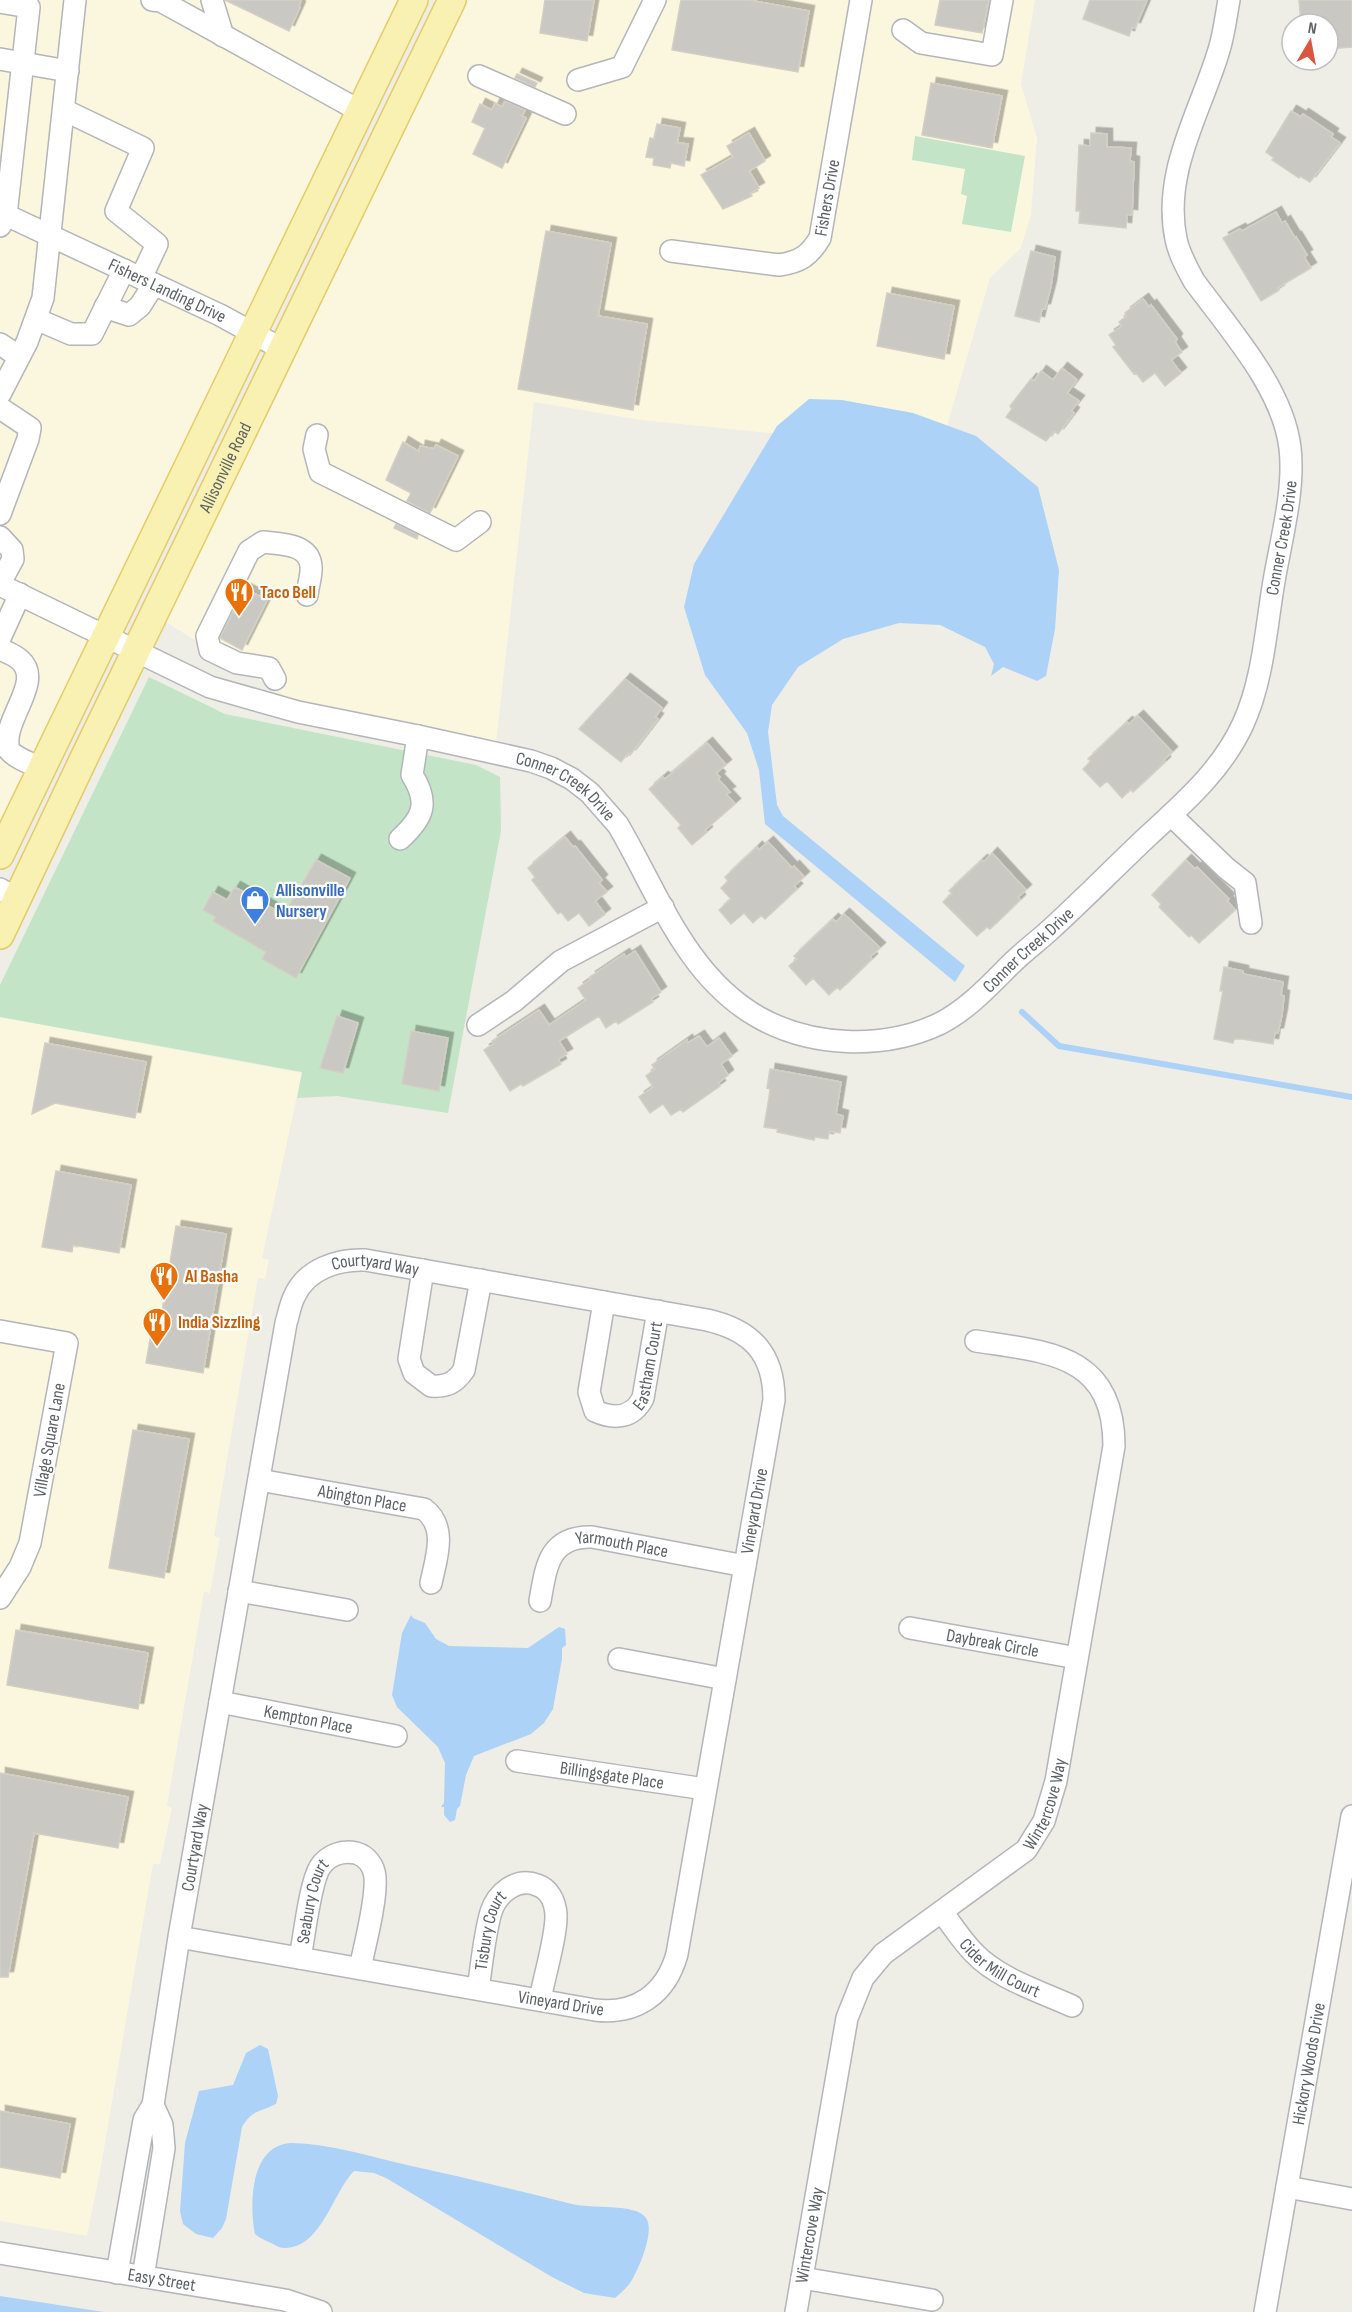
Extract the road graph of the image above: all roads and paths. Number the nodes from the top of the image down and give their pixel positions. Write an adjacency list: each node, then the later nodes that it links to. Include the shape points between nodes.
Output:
1 (75, 0): 16 (street)
2 (152, 0): 11 (street)
3 (212, 0): 13 (street)
4 (414, 0): 20 (main road, Allisonville Road)
5 (452, 0): 30 (main road, Allisonville Road)
6 (655, 0): 18 (street, via 622,67)
7 (861, 0): 24 (street, Fishers Drive, via 820,238 812,251 795,263 779,265)
8 (1002, 0): 12 (street, via 992,55 921,43)
9 (1229, 0): 48 (street, Conner Creek Drive, via 1219,51 1177,173 1173,205 1176,240 1194,281 1269,387 1286,425 1290,488 1256,686 1244,722 1228,752)
10 (0, 2): 15 (street, via 29,7)
11 (185, 6): 13 (street)
12 (903, 30)
13 (224, 36): 20 (street)
14 (0, 59): 15 (street)
15 (24, 63): 16 (street); 22 (street)
16 (68, 71): 19 (street)
17 (479, 75): 21 (street)
18 (578, 80)
19 (64, 110): 23 (street); 25 (street, via 143,147 116,211 157,244)
20 (360, 111): 28 (main road, Allisonville Road)
21 (565, 114)
22 (3, 221): 23 (street, Fishers Landing Drive)
23 (51, 235): 25 (street, Fishers Landing Drive); 27 (street, via 43,298)
24 (671, 251)
25 (140, 277): 26 (street); 26 (street, via 140,306 129,315); 28 (street, Fishers Landing Drive)
26 (105, 307): 27 (street, via 92,333 71,334)
27 (36, 320): 31 (street)
28 (254, 334): 30 (street, Fishers Landing Drive); 42 (main road, Allisonville Road)
29 (0, 344): 31 (street)
30 (282, 350): 42 (main road, Allisonville Road)
31 (18, 356): 32 (street)
32 (0, 394)
33 (0, 408): 35 (street, via 30,428)
34 (317, 435): 36 (street, via 314,449 320,472 456,540)
35 (0, 514)
36 (480, 522)
37 (0, 537): 38 (street, via 12,550 13,559)
38 (0, 584): 39 (street)
39 (20, 594): 41 (street); 42 (street)
40 (307, 595): 44 (street, via 311,565 306,553 296,547 263,542 249,550 207,636 210,650 237,663 269,668)
41 (0, 638)
42 (121, 643): 45 (street, Conner Creek Drive, via 210,687 298,712); 47 (main road, Allisonville Road); 51 (main road, Allisonville Road)
43 (0, 649): 46 (street, via 20,660 27,670 26,682 5,728)
44 (275, 679)
45 (418, 735): 49 (street, via 412,775 421,789 423,802 419,817); 52 (street, Conner Creek Drive, via 531,761 572,779 618,825)
46 (5, 754): 47 (street)
47 (41, 768): 50 (main road, Allisonville Road)
48 (1171, 815): 52 (street, Conner Creek Drive, via 983,993 940,1023 883,1040 854,1042 809,1036 758,1016 714,984 686,948); 53 (street, via 1245,883)
49 (400, 839)
50 (0, 855)
51 (8, 894): 54 (main road, Allisonville Road)
52 (663, 907): 55 (street, via 561,961)
53 (1251, 923)
54 (0, 934)
55 (478, 1025)
56 (423, 1270): 57 (street, Courtyard Way); 57 (street, via 409,1359 414,1373 431,1386 450,1385 464,1370); 63 (street, Courtyard Way, via 365,1260 341,1261 323,1268 300,1287 286,1323)
57 (481, 1280): 58 (street, Courtyard Way)
58 (604, 1302): 59 (street, Courtyard Way); 59 (street, Eastham Court, via 589,1392 595,1411 612,1417 631,1414 643,1398)
59 (658, 1311): 62 (street, Courtyard Way, via 726,1325 744,1333)
60 (0, 1331): 67 (street, Village Square Lane, via 67,1342 30,1543)
61 (976, 1341): 71 (street, Wintercove Way, via 1047,1353 1075,1363 1095,1382 1111,1412 1114,1446)
62 (758, 1347): 64 (street, Vineyard Drive, via 771,1372 774,1400)
63 (259, 1480): 65 (street, Abington Place, via 424,1509 439,1530); 66 (street, Courtyard Way)
64 (745, 1566): 68 (street, Yarmouth Place, via 580,1538 561,1546 550,1557); 73 (street, Vineyard Drive)
65 (431, 1583)
66 (239, 1591): 69 (street); 74 (street, Courtyard Way)
67 (0, 1598)
68 (540, 1601)
69 (348, 1610)
70 (910, 1628): 71 (street, Daybreak Circle)
71 (1077, 1658): 80 (street, Wintercove Way, via 1054,1788 1037,1834 1021,1854)
72 (619, 1659): 73 (street)
73 (725, 1679): 77 (street, Vineyard Drive)
74 (220, 1702): 75 (street, Kempton Place); 81 (street, Courtyard Way)
75 (396, 1736)
76 (517, 1761): 77 (street, Billingsgate Place)
77 (705, 1789): 85 (street, Vineyard Drive, via 673,1969 662,1987 646,2001 619,2010 595,2010)
78 (1352, 1816): 79 (street, Hickory Woods Drive)
79 (1350, 1840): 88 (street, Hickory Woods Drive)
80 (942, 1912): 86 (street, Cider Mill Court, via 986,1964); 93 (street, Wintercove Way, via 883,1954 854,1998 843,2039)
81 (179, 1937): 82 (street, Vineyard Drive); 87 (street, Courtyard Way)
82 (300, 1958): 83 (street, Vineyard Drive); 83 (street, Seabury Court, via 320,1866 340,1852 354,1852 366,1858 375,1876)
83 (360, 1968): 84 (street, Vineyard Drive)
84 (478, 1989): 85 (street, Vineyard Drive); 85 (street, Tisbury Court, via 491,1911 513,1885 531,1883 550,1895 556,1912)
85 (540, 2000)
86 (1072, 2006)
87 (153, 2105): 91 (street, Courtyard Way, via 144,2120); 92 (street, Courtyard Way, via 162,2125 164,2148)
88 (1287, 2187): 89 (street); 97 (street, Hickory Woods Drive)
89 (1352, 2199)
90 (0, 2253): 91 (street, Easy Street)
91 (117, 2273): 92 (street, Easy Street)
92 (143, 2277): 95 (street, Easy Street, via 285,2300)
93 (802, 2278): 94 (street); 96 (street, Wintercove Way)
94 (932, 2300)
95 (321, 2312)
96 (796, 2312)
97 (1265, 2312)

